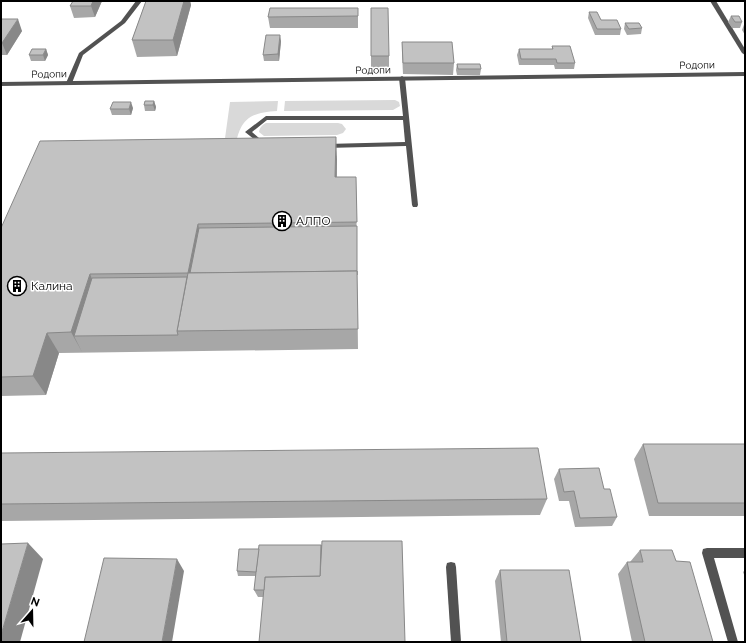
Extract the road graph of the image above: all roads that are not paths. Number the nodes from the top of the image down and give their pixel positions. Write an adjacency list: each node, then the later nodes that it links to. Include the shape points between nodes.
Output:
1 (139, 1): 6 (street, via 123,22 81,54)
2 (713, 1): 3 (street)
3 (745, 53)
4 (745, 74): 5 (street, Родопи)
5 (402, 78): 6 (street, Родопи); 8 (street)
6 (69, 83): 7 (street, Родопи)
7 (1, 84)
8 (406, 118): 9 (street); 10 (street, via 266,118 248,132 266,146)
9 (408, 144): 11 (street); 12 (street)
10 (274, 146)
11 (321, 146)
12 (414, 205)
13 (745, 553): 16 (street, via 707,553)
14 (451, 567): 15 (street)
15 (456, 642)
16 (733, 642)

